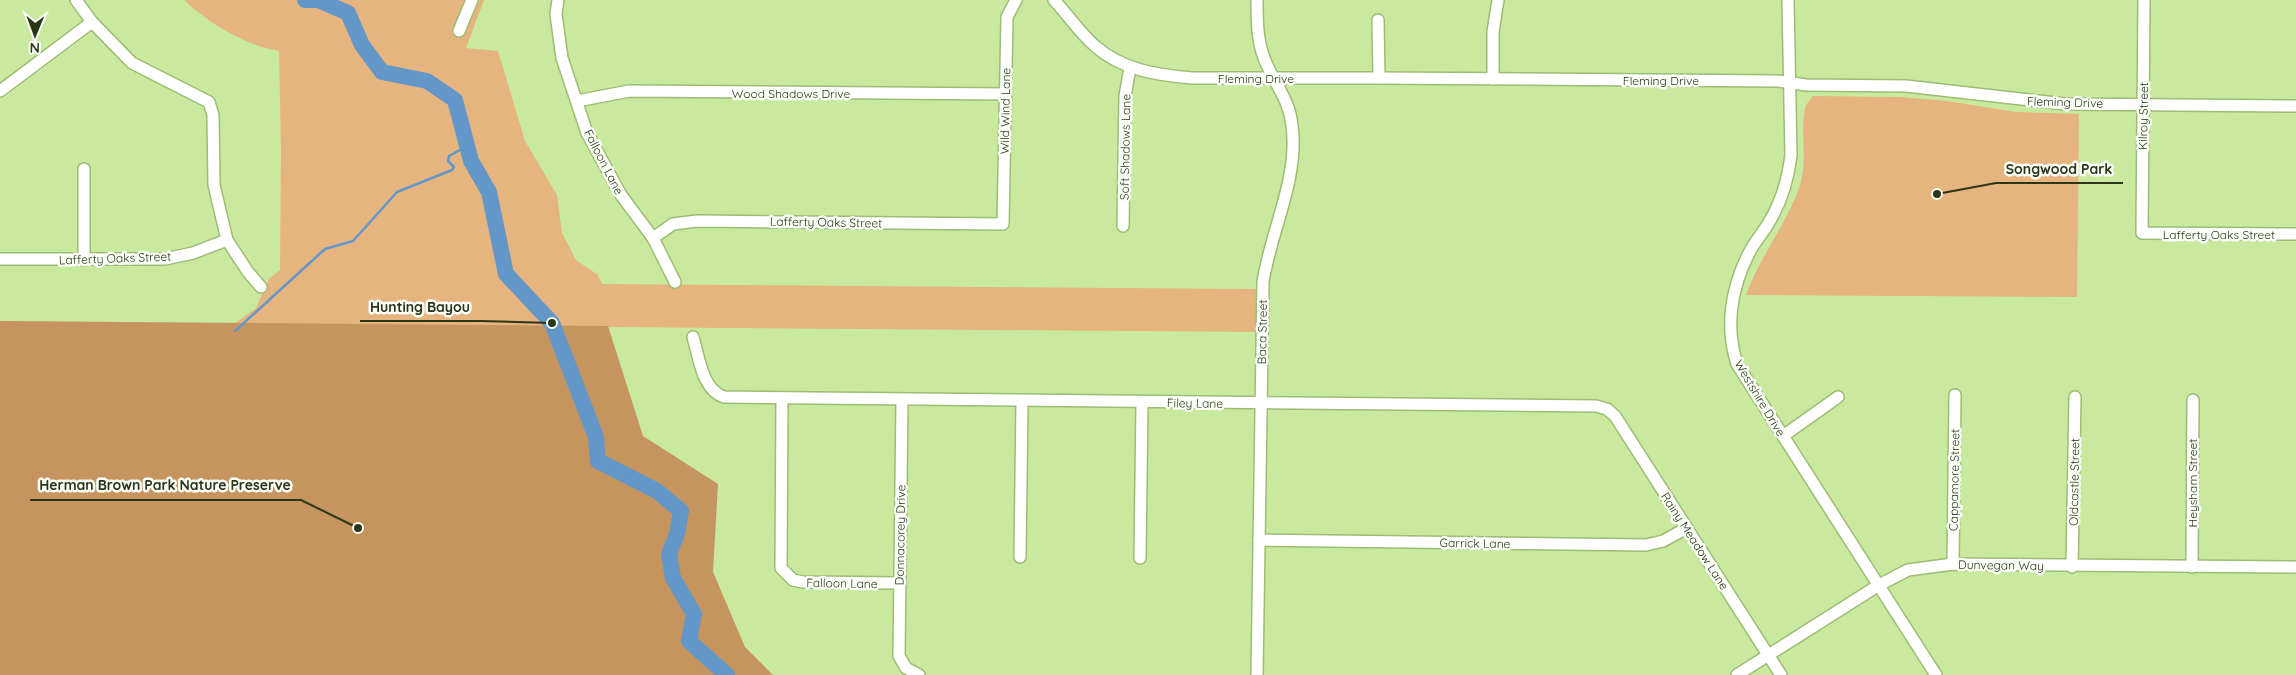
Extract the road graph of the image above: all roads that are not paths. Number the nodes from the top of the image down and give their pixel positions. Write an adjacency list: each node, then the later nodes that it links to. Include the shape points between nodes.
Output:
1 (76, 0): 11 (street)
2 (472, 0): 12 (street)
3 (558, 0): 20 (street, Falloon Lane, via 556,14 562,58)
4 (1016, 0): 19 (street, Wild Wind Lane, via 1007,17)
5 (1054, 0): 13 (street, Fleming Drive, via 1095,47)
6 (1257, 0): 14 (street, Baca Street, via 1257,30 1267,66)
7 (1498, 0): 16 (street, via 1493,32)
8 (1788, 0): 17 (street, Westshire Drive)
9 (2144, 0): 21 (street, Kilroy Street)
10 (1378, 20): 15 (street)
11 (92, 22): 18 (street); 29 (street, via 132,63 209,102 213,115 214,185)
12 (459, 32)
13 (1130, 68): 14 (street, Fleming Drive, via 1161,76); 25 (street, Soft Shadows Lane, via 1124,96)
14 (1274, 78): 15 (street, Fleming Drive); 43 (street, Baca Street, via 1281,89 1292,124 1293,158 1263,282)
15 (1379, 78): 16 (street, Fleming Drive)
16 (1493, 79): 17 (street, Fleming Drive)
17 (1790, 83): 21 (street, Fleming Drive, via 1906,86 2065,104); 45 (street, Westshire Drive, via 1788,179 1769,223 1749,252 1741,271 1734,293 1730,335 1737,364)
18 (0, 91)
19 (1005, 94): 20 (street, Wood Shadows Drive, via 629,91); 24 (street, Wild Wind Lane)
20 (577, 101): 28 (street, Falloon Lane, via 587,134 621,195)
21 (2143, 104): 22 (street, Fleming Drive); 26 (street, Kilroy Street)
22 (2296, 106)
23 (84, 169): 31 (street)
24 (1004, 224): 28 (street, Lafferty Oaks Street, via 697,221 673,224)
25 (1123, 226)
26 (2142, 233): 27 (street, Lafferty Oaks Street)
27 (2296, 234)
28 (653, 238): 32 (street, Falloon Lane)
29 (227, 240): 31 (street, Lafferty Oaks Street, via 165,259); 33 (street)
30 (0, 259): 31 (street, Lafferty Oaks Street)
31 (84, 260)
32 (675, 282)
33 (261, 287)
34 (693, 337): 38 (street, Filey Lane, via 708,386 717,395)
35 (1955, 395): 50 (street, Cappamore Street)
36 (2075, 396): 51 (street, Oldcastle Street)
37 (1838, 397): 45 (street)
38 (782, 398): 39 (street, Filey Lane); 54 (street, Falloon Lane, via 781,568 793,580 803,582)
39 (902, 400): 41 (street, Filey Lane); 54 (street, Donnacorey Drive)
40 (2193, 400): 52 (street, Heysham Street)
41 (1022, 401): 42 (street, Filey Lane); 48 (street)
42 (1142, 402): 43 (street, Filey Lane); 49 (street)
43 (1261, 403): 44 (street, Filey Lane, via 1596,406); 47 (street, Baca Street)
44 (1608, 409): 46 (street, Rainy Meadow Lane)
45 (1783, 436): 55 (street, Westshire Drive)
46 (1687, 528): 47 (street, Garrick Lane, via 1663,541 1646,545); 56 (street, Rainy Meadow Lane)
47 (1259, 540): 58 (street, Baca Street)
48 (1020, 557)
49 (1140, 558)
50 (1953, 564): 51 (street, Dunvegan Way); 55 (street, Dunvegan Way, via 1908,570)
51 (2072, 567): 52 (street, Dunvegan Way)
52 (2192, 567): 53 (street, Dunvegan Way)
53 (2296, 567)
54 (899, 583): 57 (street, Donnacorey Drive, via 899,656 906,668)
55 (1879, 585): 56 (street, Dunvegan Way); 61 (street, Westshire Drive)
56 (1770, 656): 59 (street, Dunvegan Way); 60 (street, Rainy Meadow Lane)
57 (918, 675)
58 (1257, 675)
59 (1737, 675)
60 (1781, 675)
61 (1936, 675)

